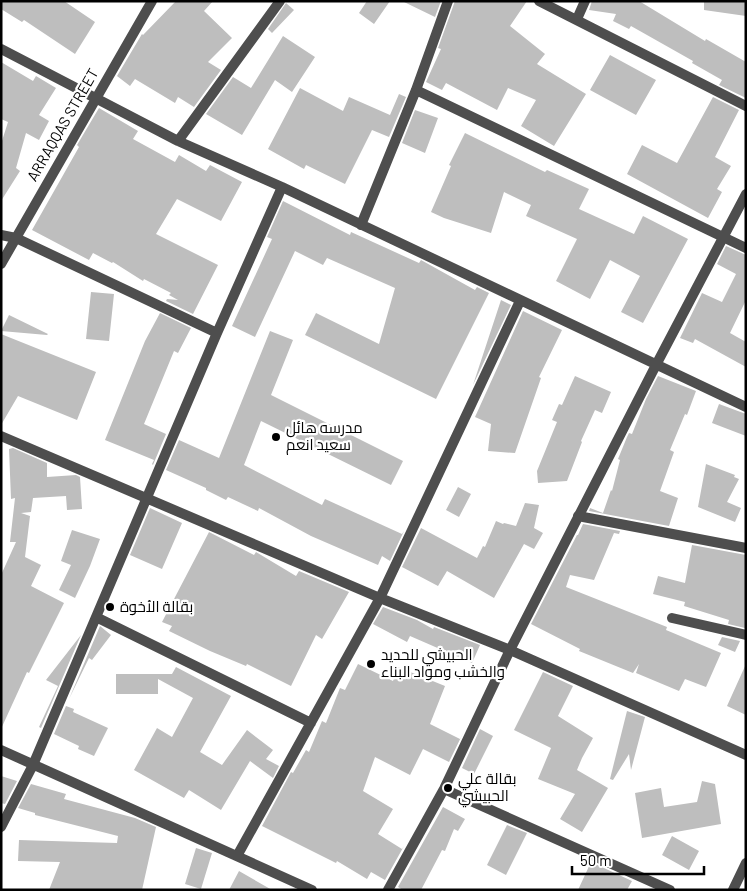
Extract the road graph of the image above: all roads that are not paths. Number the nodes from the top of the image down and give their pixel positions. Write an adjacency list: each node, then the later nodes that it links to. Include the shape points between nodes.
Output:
1 (152, 1): 9 (street, ARRAQQAS STREET)
2 (280, 1): 11 (street)
3 (448, 1): 8 (street)
4 (539, 1): 6 (street)
5 (585, 1): 6 (street)
6 (577, 19): 10 (street)
7 (1, 49): 9 (street)
8 (416, 90): 14 (street); 17 (street)
9 (95, 98): 11 (street); 16 (street, ARRAQQAS STREET)
10 (746, 106)
11 (178, 141): 12 (street)
12 (282, 187): 14 (street); 21 (street)
13 (746, 194): 17 (street)
14 (361, 225): 20 (street)
15 (1, 235): 16 (street)
16 (16, 238): 19 (street, ARRAQQAS STREET); 21 (street)
17 (722, 238): 18 (street); 22 (street)
18 (746, 248)
19 (1, 264)
20 (520, 301): 22 (street); 28 (street)
21 (216, 333): 25 (street)
22 (656, 365): 23 (street); 26 (street)
23 (746, 407)
24 (1, 436): 25 (street)
25 (146, 497): 28 (street); 29 (street)
26 (578, 516): 27 (street); 32 (street)
27 (746, 548)
28 (380, 598): 32 (street); 33 (street)
29 (96, 617): 33 (street); 36 (street)
30 (672, 618): 31 (street)
31 (746, 635)
32 (510, 650): 35 (street); 37 (street)
33 (311, 724): 39 (street)
34 (1, 750): 36 (street)
35 (746, 755)
36 (33, 765): 38 (street); 39 (street)
37 (444, 789): 42 (street); 43 (street)
38 (1, 827)
39 (237, 856): 41 (street)
40 (746, 863): 44 (street)
41 (312, 890)
42 (388, 890)
43 (670, 890)
44 (733, 890)

